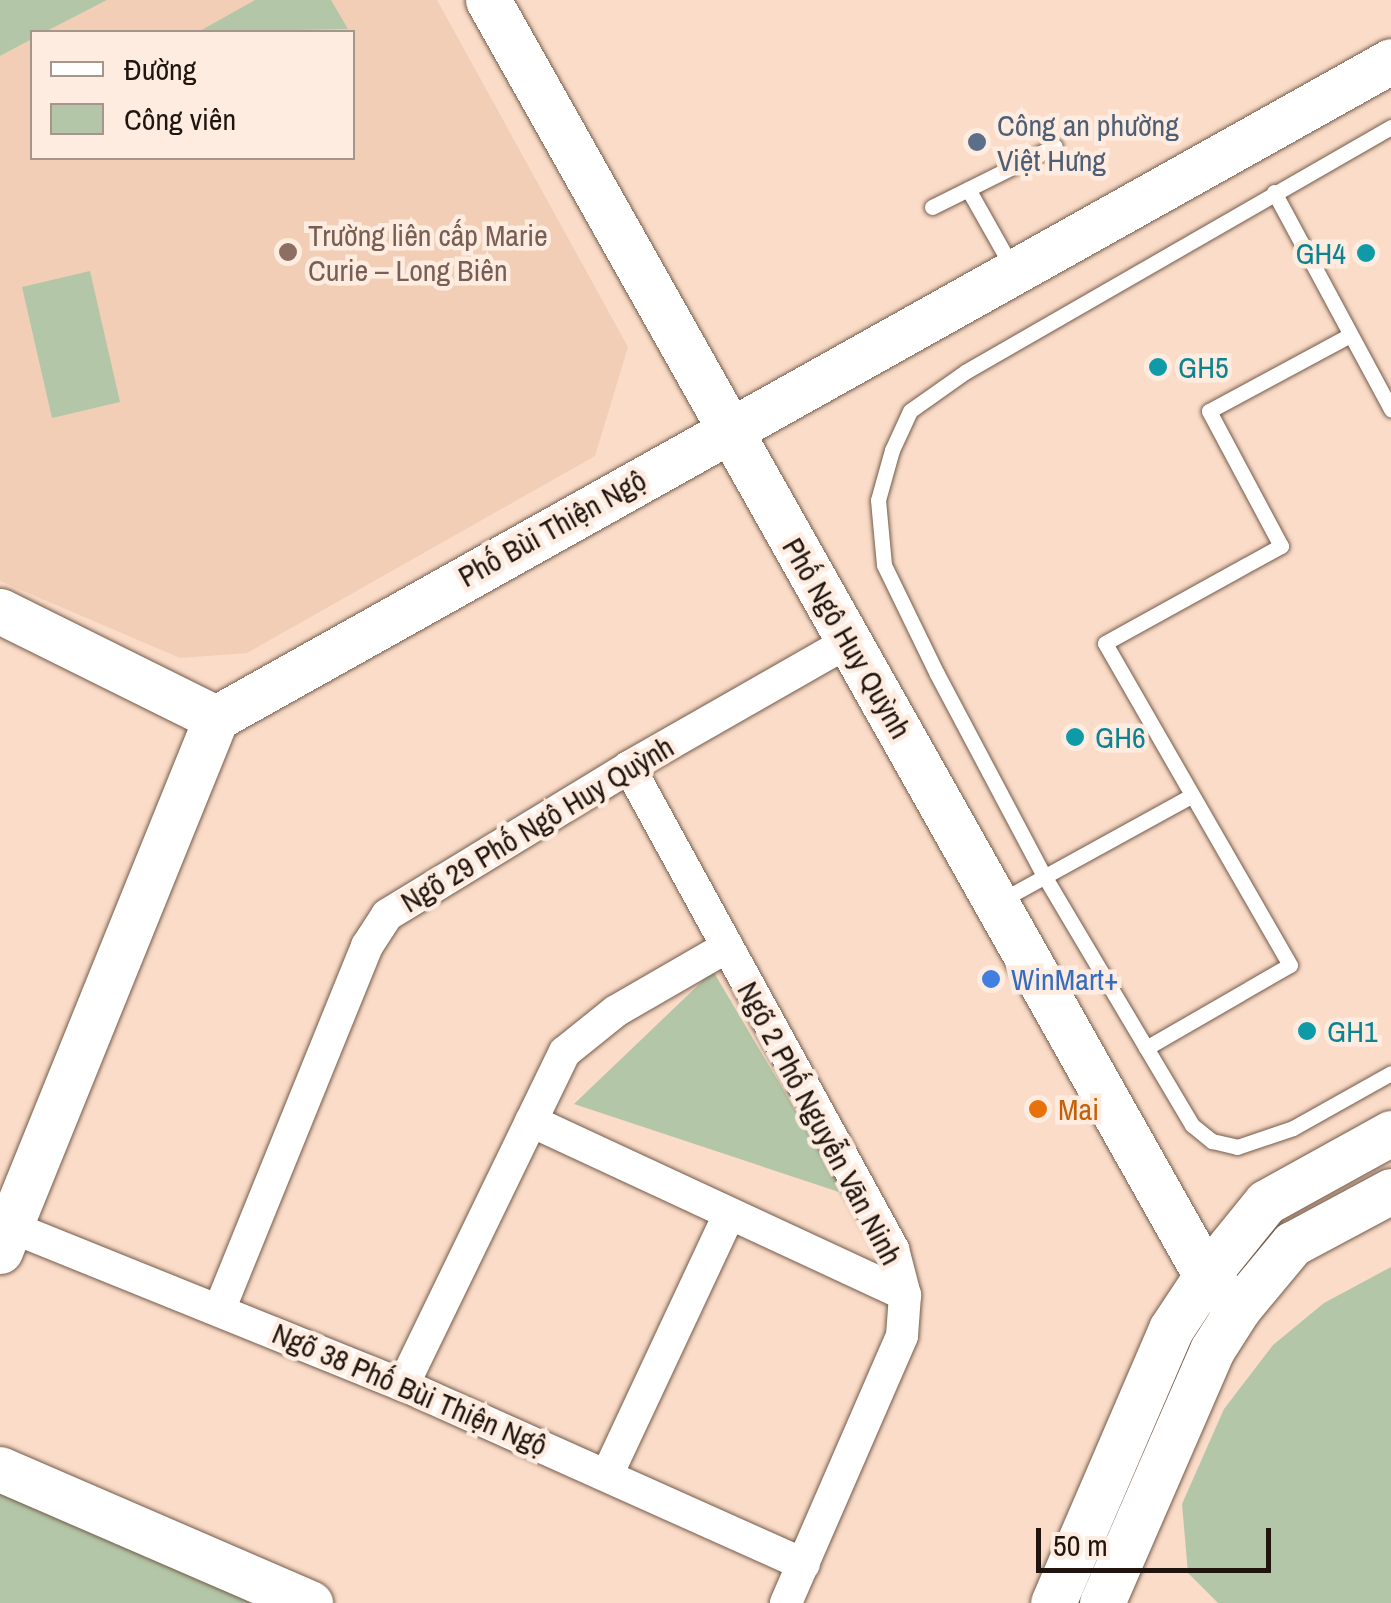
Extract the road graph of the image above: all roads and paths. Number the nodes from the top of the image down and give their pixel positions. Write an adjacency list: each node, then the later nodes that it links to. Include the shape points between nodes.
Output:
1 (488, 0): 11 (street, Phố Ngô Huy Quỳnh)
2 (1391, 61): 8 (street, Phố Bùi Thiện Ngộ)
3 (1391, 127): 6 (lane)
4 (1055, 146): 5 (lane)
5 (968, 189): 7 (lane); 8 (lane)
6 (1274, 192): 9 (lane); 17 (lane, via 965,372 910,410 892,450 878,500 884,565)
7 (932, 207)
8 (1016, 274): 11 (street, Phố Bùi Thiện Ngộ)
9 (1350, 335): 10 (lane); 16 (lane, via 1209,410 1281,546 1105,642)
10 (1391, 409)
11 (728, 429): 13 (street, Phố Ngô Huy Quỳnh); 14 (street, Phố Bùi Thiện Ngộ)
12 (0, 610): 14 (street)
13 (850, 641): 15 (street, Ngõ 29 Phố Ngô Huy Quỳnh); 18 (street, Phố Ngô Huy Quỳnh)
14 (216, 718): 26 (street)
15 (629, 767): 19 (street, Ngõ 2 Phố Nguyễn Văn Ninh); 29 (street, Ngõ 29 Phố Ngô Huy Quỳnh, via 388,915 367,946)
16 (1190, 797): 17 (lane); 20 (lane, via 1290,965)
17 (1043, 874): 18 (lane); 20 (lane)
18 (997, 903): 27 (street, Phố Ngô Huy Quỳnh)
19 (727, 946): 22 (street, via 616,1011 565,1052); 28 (street, Ngõ 2 Phố Nguyễn Văn Ninh, via 893,1249)
20 (1146, 1048): 21 (lane, via 1192,1125 1212,1141 1237,1147 1293,1128)
21 (1391, 1073)
22 (531, 1121): 25 (street); 31 (street)
23 (1391, 1134): 27 (street, via 1266,1202)
24 (1391, 1191): 30 (street, via 1292,1244)
25 (730, 1214): 28 (street); 33 (street)
26 (6, 1239): 29 (street, Ngõ 38 Phố Bùi Thiện Ngộ)
27 (1206, 1276): 30 (street, Phố Ngô Huy Quỳnh); 37 (street, via 1171,1329)
28 (905, 1296): 34 (street, Ngõ 2 Phố Nguyễn Văn Ninh, via 902,1336)
29 (220, 1308): 31 (street, Ngõ 38 Phố Bùi Thiện Ngộ)
30 (1238, 1309): 38 (street, via 1212,1350)
31 (402, 1386): 33 (street, Ngõ 38 Phố Bùi Thiện Ngộ)
32 (0, 1470): 35 (street)
33 (608, 1475): 34 (street, Ngõ 38 Phố Bùi Thiện Ngộ)
34 (804, 1564): 36 (street, Ngõ 2 Phố Nguyễn Văn Ninh)
35 (310, 1603)
36 (786, 1603)
37 (1053, 1603)
38 (1102, 1603)

